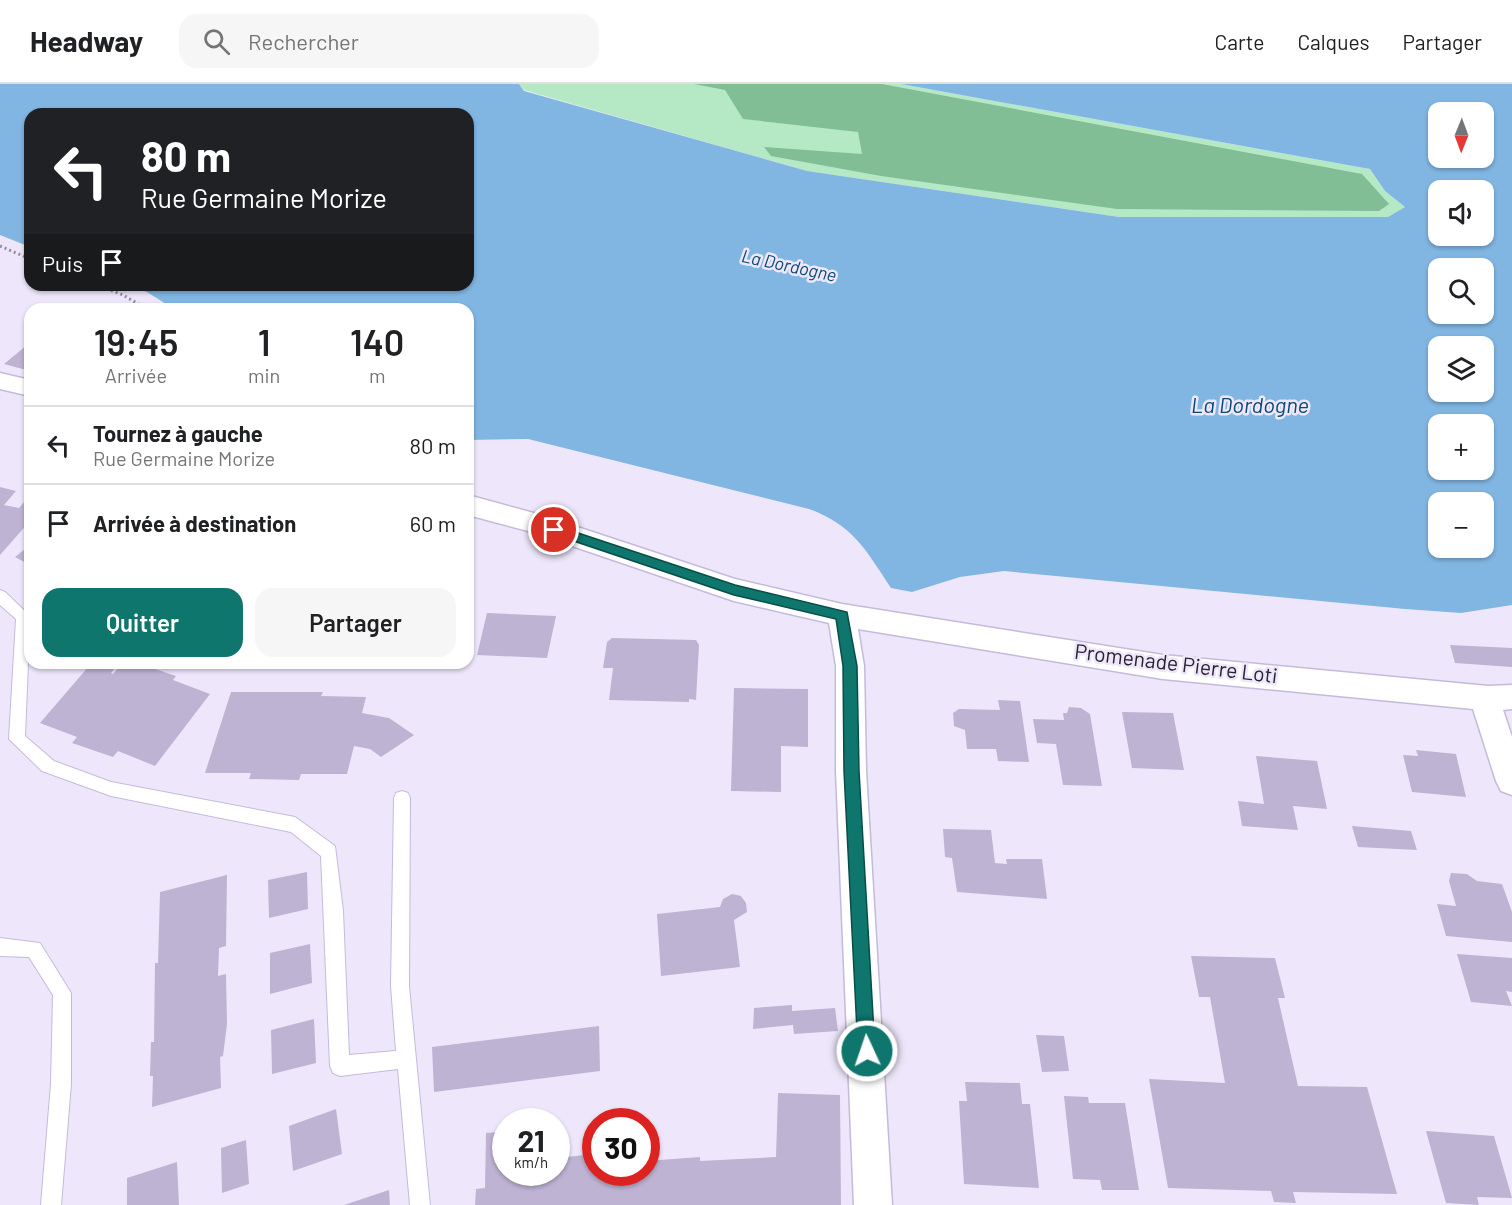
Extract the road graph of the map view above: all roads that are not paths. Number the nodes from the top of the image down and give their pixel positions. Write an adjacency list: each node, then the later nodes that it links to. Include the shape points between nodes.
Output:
1 (2, 383): 2 (street)
2 (24, 387)
3 (474, 507): 5 (street, Promenade Pierre Loti, via 532,522 734,590)
4 (0, 596): 10 (lane, via 23,617 17,740 48,766 111,789 295,825 329,852 340,1066)
5 (842, 615): 6 (street, Promenade Pierre Loti, via 1163,667); 13 (street, via 850,666 851,771)
6 (1500, 698): 7 (street, via 1488,711)
7 (1512, 781)
8 (402, 798): 10 (lane, via 400,986)
9 (0, 947): 11 (lane, via 34,949 62,993 61,1084)
10 (406, 1059): 12 (lane)
11 (51, 1205)
12 (420, 1205)
13 (873, 1205)

